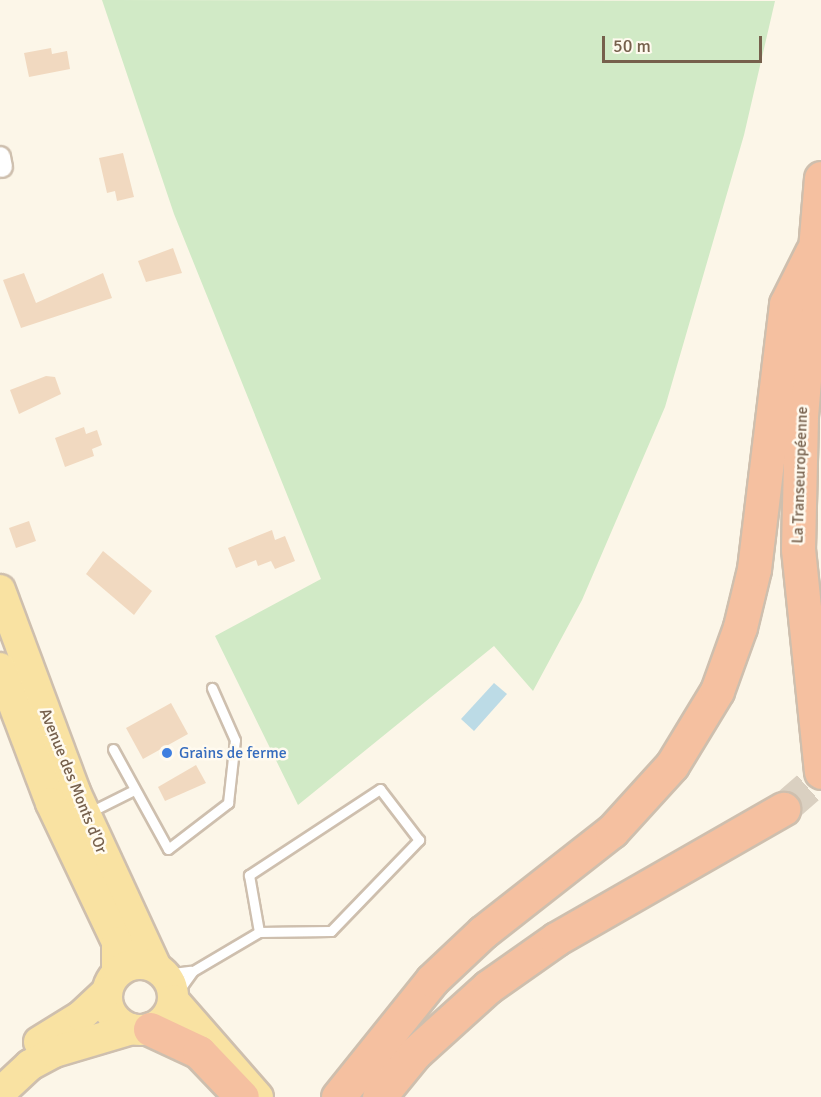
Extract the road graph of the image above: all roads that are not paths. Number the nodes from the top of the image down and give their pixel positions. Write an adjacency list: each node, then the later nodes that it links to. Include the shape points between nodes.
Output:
1 (821, 178): 2 (highway, La Transeuropéenne)
2 (812, 252): 7 (highway, La Transeuropéenne, via 798,549); 18 (highway, via 786,304 754,569 740,627 717,691 672,765 612,831 483,932 432,980)
3 (0, 590): 4 (main road, Avenue des Monts d'Or)
4 (8, 673): 10 (main road, Avenue des Monts d'Or)
5 (212, 688): 8 (lane, via 235,740 228,803 168,849)
6 (113, 749): 8 (lane)
7 (821, 772)
8 (134, 790): 10 (lane)
9 (783, 809): 19 (highway, via 556,939 488,987 415,1053)
10 (73, 820): 12 (main road, Avenue des Monts d'Or); 13 (main road, Avenue des Monts d'Or, via 117,942)
11 (259, 932): 11 (lane, via 331,931 419,840 380,789 249,875); 12 (lane)
12 (172, 978): 13 (main road, via 136,963); 14 (main road, via 163,1021); 17 (main road, Avenue des Monts d'Or)
13 (112, 982): 14 (main road, via 110,1012); 15 (main road, via 81,1016)
14 (141, 1029): 16 (main road, via 54,1052 30,1065); 17 (highway, via 199,1052)
15 (0, 1068)
16 (0, 1093)
17 (249, 1095)
18 (338, 1097)
19 (379, 1097)

